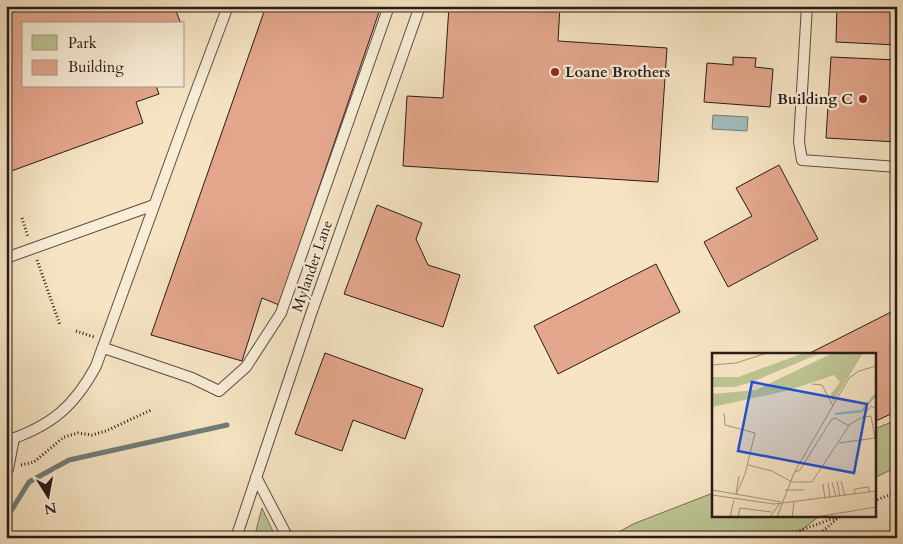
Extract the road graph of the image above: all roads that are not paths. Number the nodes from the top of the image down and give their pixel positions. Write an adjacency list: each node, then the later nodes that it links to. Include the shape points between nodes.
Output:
1 (228, 6): 6 (lane)
2 (388, 6): 8 (lane, via 281,314 246,367 219,391 192,378)
3 (420, 6): 11 (lane, Mylander Lane)
4 (807, 6): 5 (lane, via 799,142 802,160)
5 (897, 167)
6 (154, 205): 7 (lane); 8 (lane)
7 (6, 258)
8 (104, 348): 9 (lane, via 87,383 67,408 46,423)
9 (10, 439): 10 (lane)
10 (7, 471)
11 (256, 477): 12 (lane, Mylander Lane); 13 (lane)
12 (236, 538)
13 (288, 538)

